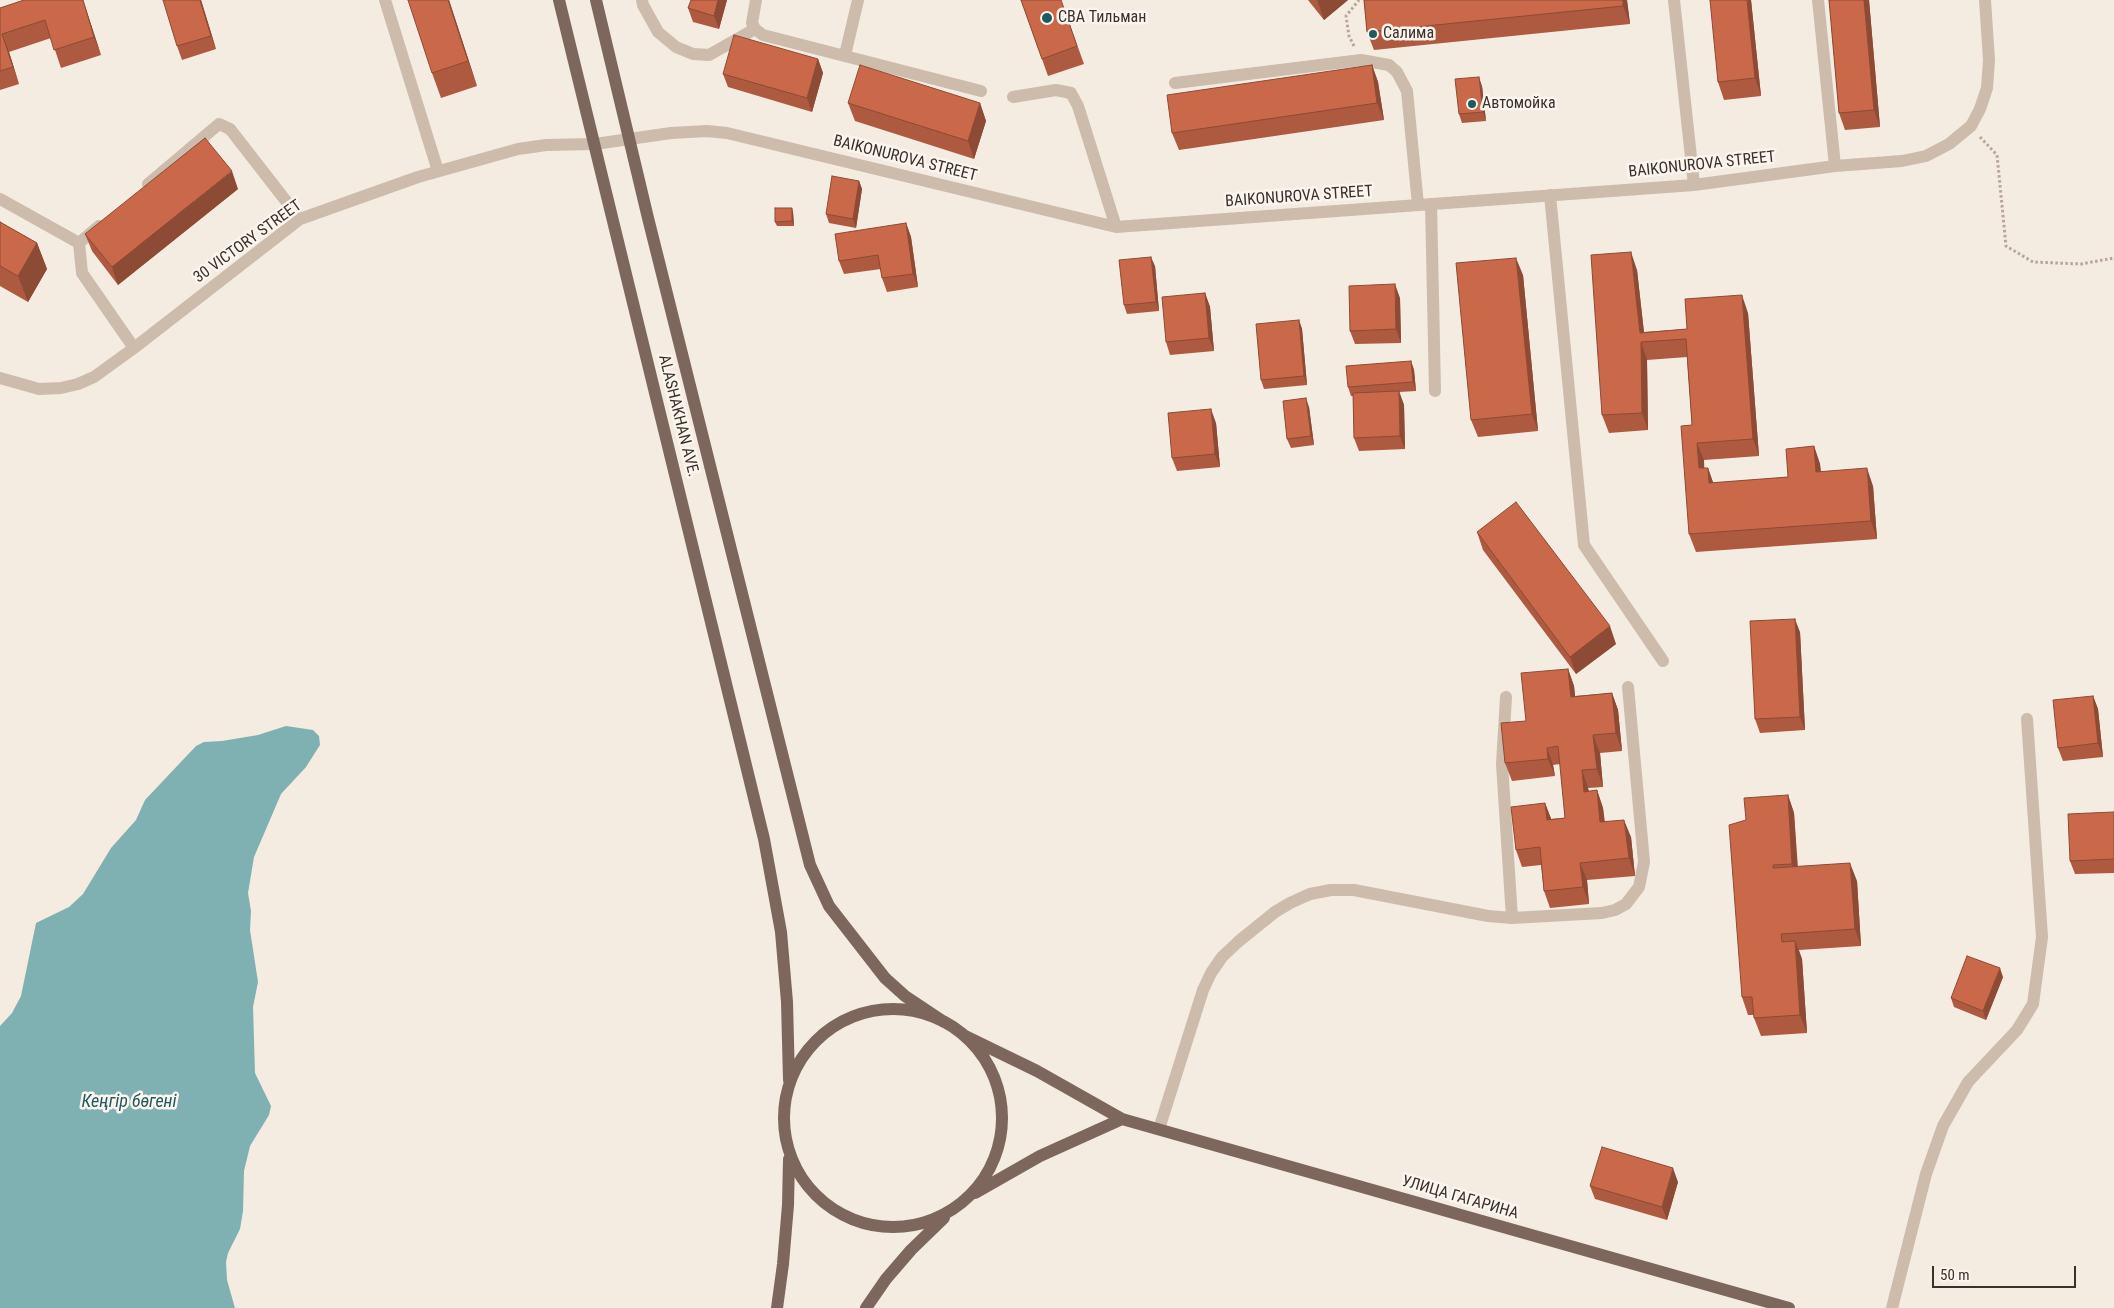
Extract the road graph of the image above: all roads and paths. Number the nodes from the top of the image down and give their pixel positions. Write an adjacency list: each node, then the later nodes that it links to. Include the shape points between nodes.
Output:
1 (385, 0): 21 (street)
2 (559, 0): 19 (main road, ALASHAKHAN AVE.)
3 (596, 0): 18 (main road, ALASHAKHAN AVE.)
4 (642, 0): 11 (street, via 658,32 693,54 709,55)
5 (756, 0): 11 (street, via 752,23)
6 (858, 0): 12 (street)
7 (1359, 0): 13 (path, via 1346,16 1349,36)
8 (1674, 0): 22 (street)
9 (1818, 0): 20 (street)
10 (1984, 0): 17 (street, via 1989,60 1987,88)
11 (755, 29): 12 (street, via 763,35)
12 (845, 55): 15 (street)
13 (1361, 60): 14 (street); 27 (street, via 1389,65 1407,90)
14 (1175, 83)
15 (981, 91)
16 (1013, 97): 30 (street, via 1056,90 1071,93)
17 (1971, 126): 20 (street, BAIKONUROVA STREET, via 1949,144 1926,156); 32 (path, via 1997,155 2006,246 2033,262 2081,264)
18 (628, 139): 19 (street, BAIKONUROVA STREET); 30 (street, BAIKONUROVA STREET, via 698,131 727,133); 41 (main road, ALASHAKHAN AVE., via 810,865 830,906 885,978)
19 (595, 144): 21 (street, 30 VICTORY STREET, via 518,149); 43 (main road, ALASHAKHAN AVE., via 764,839 781,932)
20 (1835, 166): 22 (street, BAIKONUROVA STREET)
21 (438, 171): 29 (street, 30 VICTORY STREET)
22 (1694, 185): 24 (street, BAIKONUROVA STREET)
23 (138, 193): 29 (street, via 219,124 230,130)
24 (1550, 195): 26 (street, BAIKONUROVA STREET); 36 (street, via 1584,545)
25 (0, 199): 31 (street)
26 (1431, 204): 27 (street, BAIKONUROVA STREET); 35 (street)
27 (1418, 205): 30 (street, BAIKONUROVA STREET)
28 (108, 218): 31 (street)
29 (300, 219): 33 (street, 30 VICTORY STREET)
30 (1116, 227)
31 (79, 243): 33 (street, via 82,273)
32 (2114, 258)
33 (134, 348): 34 (street, 30 VICTORY STREET, via 94,377 61,388 40,389)
34 (0, 378)
35 (1435, 390)
36 (1663, 661)
37 (1628, 687): 40 (street, via 1644,862 1638,887 1626,904 1615,910)
38 (1506, 697): 40 (street, via 1502,764)
39 (2027, 719): 52 (street, via 2042,937 2033,1004 2018,1030 1968,1082 1944,1126 1926,1174)
40 (1512, 918): 45 (street, via 1354,890 1310,894 1275,912 1222,957 1211,973)
41 (944, 1022): 42 (main road); 43 (main road, via 918,1011 892,1008 865,1011 840,1021 817,1038 801,1057)
42 (965, 1036): 44 (main road, УЛИЦА ГАГАРИНА); 47 (main road, via 983,1057 996,1082 1001,1108 1001,1132 994,1158)
43 (789, 1080): 46 (main road, via 785,1116)
44 (1122, 1119): 45 (main road, УЛИЦА ГАГАРИНА); 47 (main road, via 1040,1156)
45 (1159, 1129): 51 (main road, УЛИЦА ГАГАРИНА)
46 (789, 1149): 48 (main road, via 795,1168 812,1192 835,1211 860,1223 888,1228 913,1226 936,1219); 49 (main road, via 788,1205)
47 (968, 1197): 48 (main road)
48 (954, 1208): 50 (main road, via 911,1250)
49 (776, 1308)
50 (866, 1308)
51 (1789, 1308)
52 (1892, 1308)

